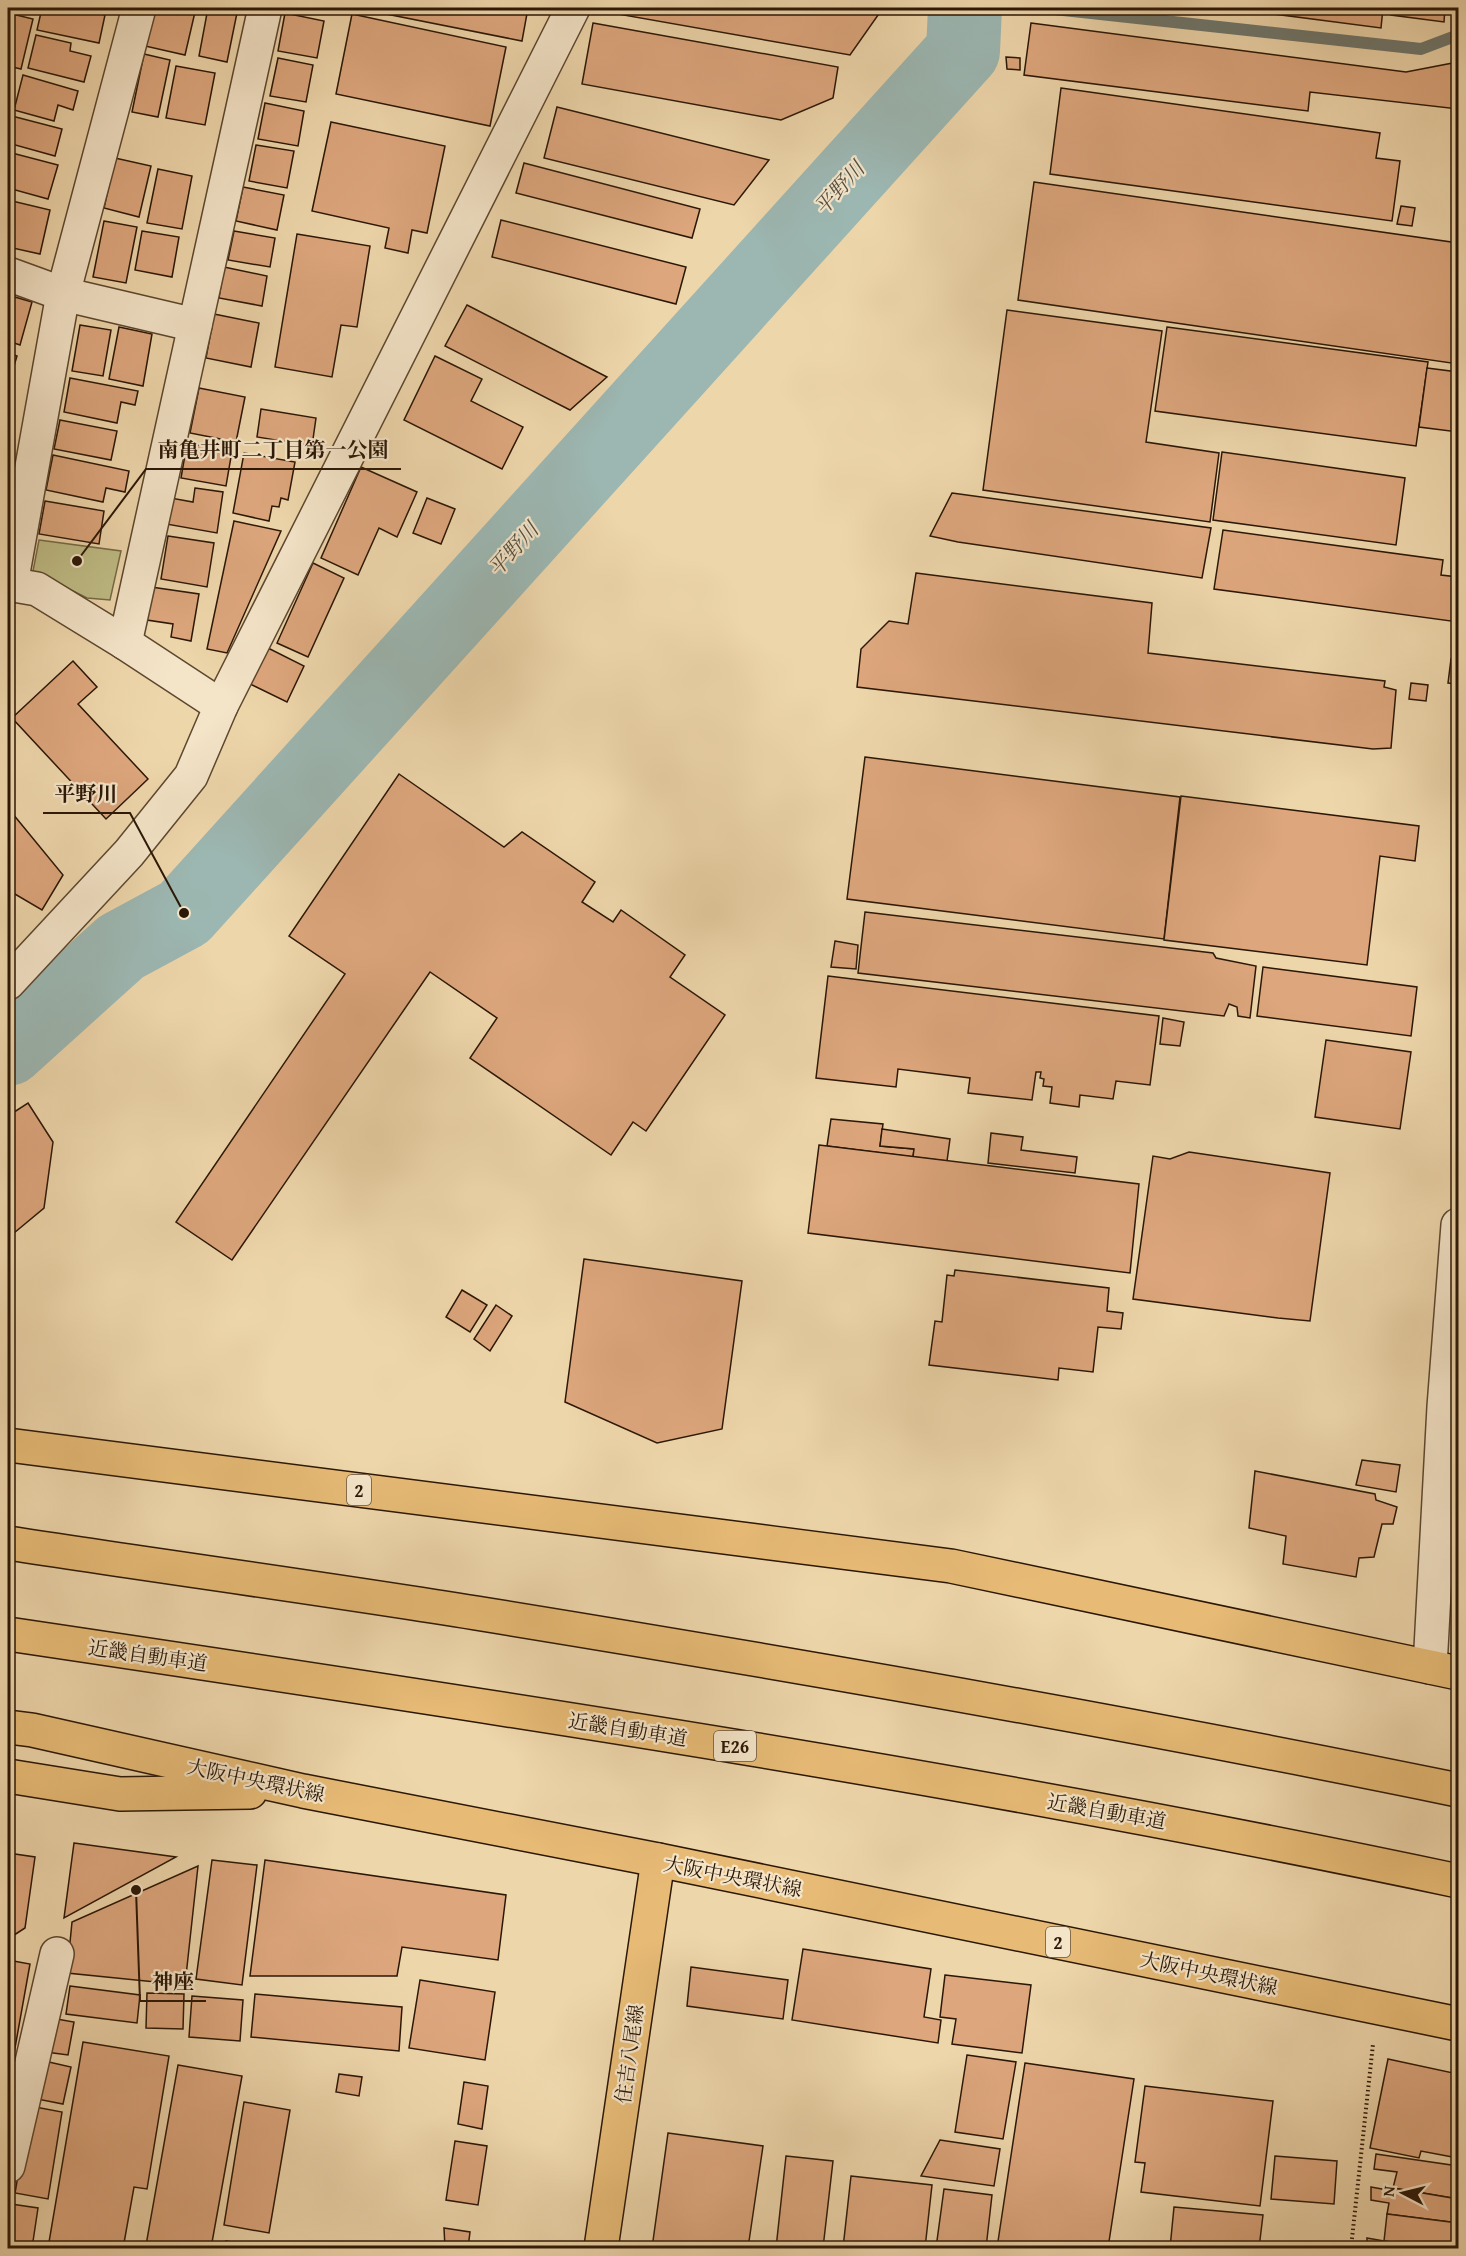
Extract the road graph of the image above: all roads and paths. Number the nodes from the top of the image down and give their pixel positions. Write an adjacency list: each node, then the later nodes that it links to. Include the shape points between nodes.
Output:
1 (140, 8): 5 (street)
2 (265, 8): 6 (street)
3 (573, 8): 9 (street)
4 (8, 274): 5 (street)
5 (63, 294): 6 (street); 7 (street)
6 (195, 325): 8 (street)
7 (9, 584): 8 (street, via 37,589)
8 (125, 643): 9 (street)
9 (221, 706): 10 (street, via 191,776 129,853)
10 (8, 983)
11 (1458, 1225): 15 (street, via 1444,1407)
12 (8, 1445): 15 (main road, 2, via 951,1566)
13 (8, 1543): 18 (main road, via 905,1684)
14 (8, 1634): 21 (main road, 近畿自動車道 / E26, via 473,1703 895,1773 1276,1842)
15 (1444, 1670)
16 (8, 1726): 19 (main road, 大阪中央環状線 / 2)
17 (8, 1776): 19 (main road, via 120,1794)
18 (1458, 1790)
19 (303, 1791): 20 (main road, 大阪中央環状線 / 2)
20 (658, 1860): 23 (main road, 大阪中央環状線 / 2); 26 (main road, 住吉八尾線)
21 (1458, 1881)
22 (57, 1954): 25 (street)
23 (1382, 2008): 24 (main road, 大阪中央環状線 / 2); 27 (path, via 1373,2043)
24 (1458, 2024)
25 (8, 2166)
26 (601, 2248)
27 (1351, 2248)

